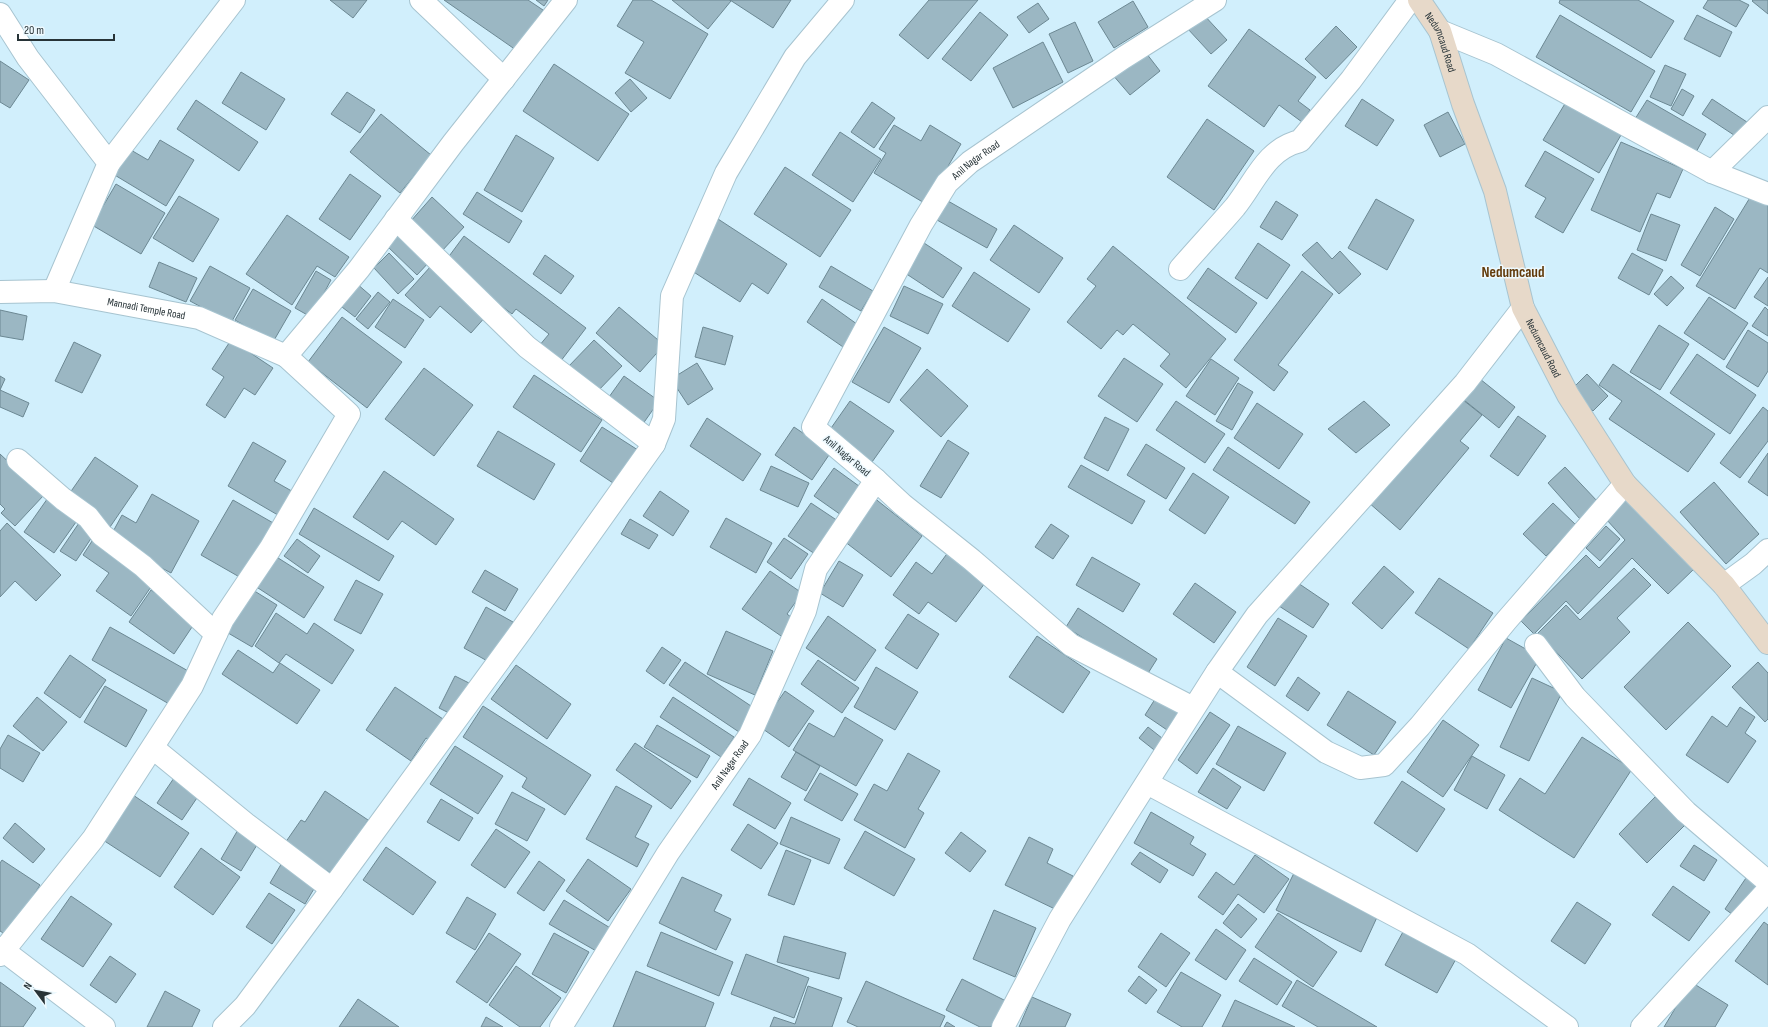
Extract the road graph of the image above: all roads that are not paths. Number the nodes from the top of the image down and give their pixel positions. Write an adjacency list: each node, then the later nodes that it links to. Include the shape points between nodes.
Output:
1 (234, 0): 12 (street)
2 (421, 0): 10 (street)
3 (566, 0): 10 (street)
4 (843, 0): 21 (street, via 795,57 726,173 672,296 664,419)
5 (1215, 0): 23 (street, Anil Nagar Road, via 1123,58 970,162 947,183 921,225 813,426)
6 (1410, 0): 16 (street, via 1300,141 1288,144 1266,161 1236,205)
7 (1419, 0): 9 (main road, Nedumcaud Road)
8 (0, 14): 12 (street, via 28,58)
9 (1440, 31): 13 (street, via 1496,54); 19 (main road, Nedumcaud Road, via 1495,191)
10 (504, 79): 15 (street)
11 (1768, 117): 13 (street)
12 (109, 163): 17 (street)
13 (1712, 172): 14 (street)
14 (1768, 194)
15 (396, 219): 20 (street); 21 (street, via 527,347)
16 (1180, 269)
17 (54, 291): 18 (street, Mannadi Temple Road); 20 (street, Mannadi Temple Road, via 199,318)
18 (0, 292)
19 (1523, 308): 24 (main road, Nedumcaud Road, via 1568,395); 30 (street, via 1465,382 1257,615)
20 (286, 356): 27 (street, Mannadi Temple Road, via 349,414 270,549 223,619)
21 (654, 444): 35 (street)
22 (18, 460): 27 (street, via 88,517 102,535 143,566)
23 (876, 480): 31 (street, via 1071,645); 40 (street, Anil Nagar Road, via 816,569 804,611 750,735 668,853)
24 (1626, 484): 26 (main road, Nedumcaud Road); 30 (street, via 1384,765 1360,768 1326,752)
25 (1768, 550): 26 (street)
26 (1724, 585): 28 (main road, Nedumcaud Road)
27 (216, 634): 32 (street, via 192,686)
28 (1768, 643)
29 (1536, 645): 34 (street, via 1574,697 1686,812)
30 (1217, 672): 31 (street)
31 (1193, 708): 33 (street)
32 (153, 748): 35 (street, via 246,824); 37 (street, via 93,839)
33 (1147, 783): 41 (street, via 1060,919); 42 (street, via 1467,954)
34 (1768, 882)
35 (332, 889): 39 (street, via 244,1006)
36 (1768, 890): 43 (street)
37 (1, 951): 38 (street)
38 (104, 1027)
39 (224, 1027)
40 (561, 1027)
41 (1002, 1027)
42 (1567, 1027)
43 (1642, 1027)

